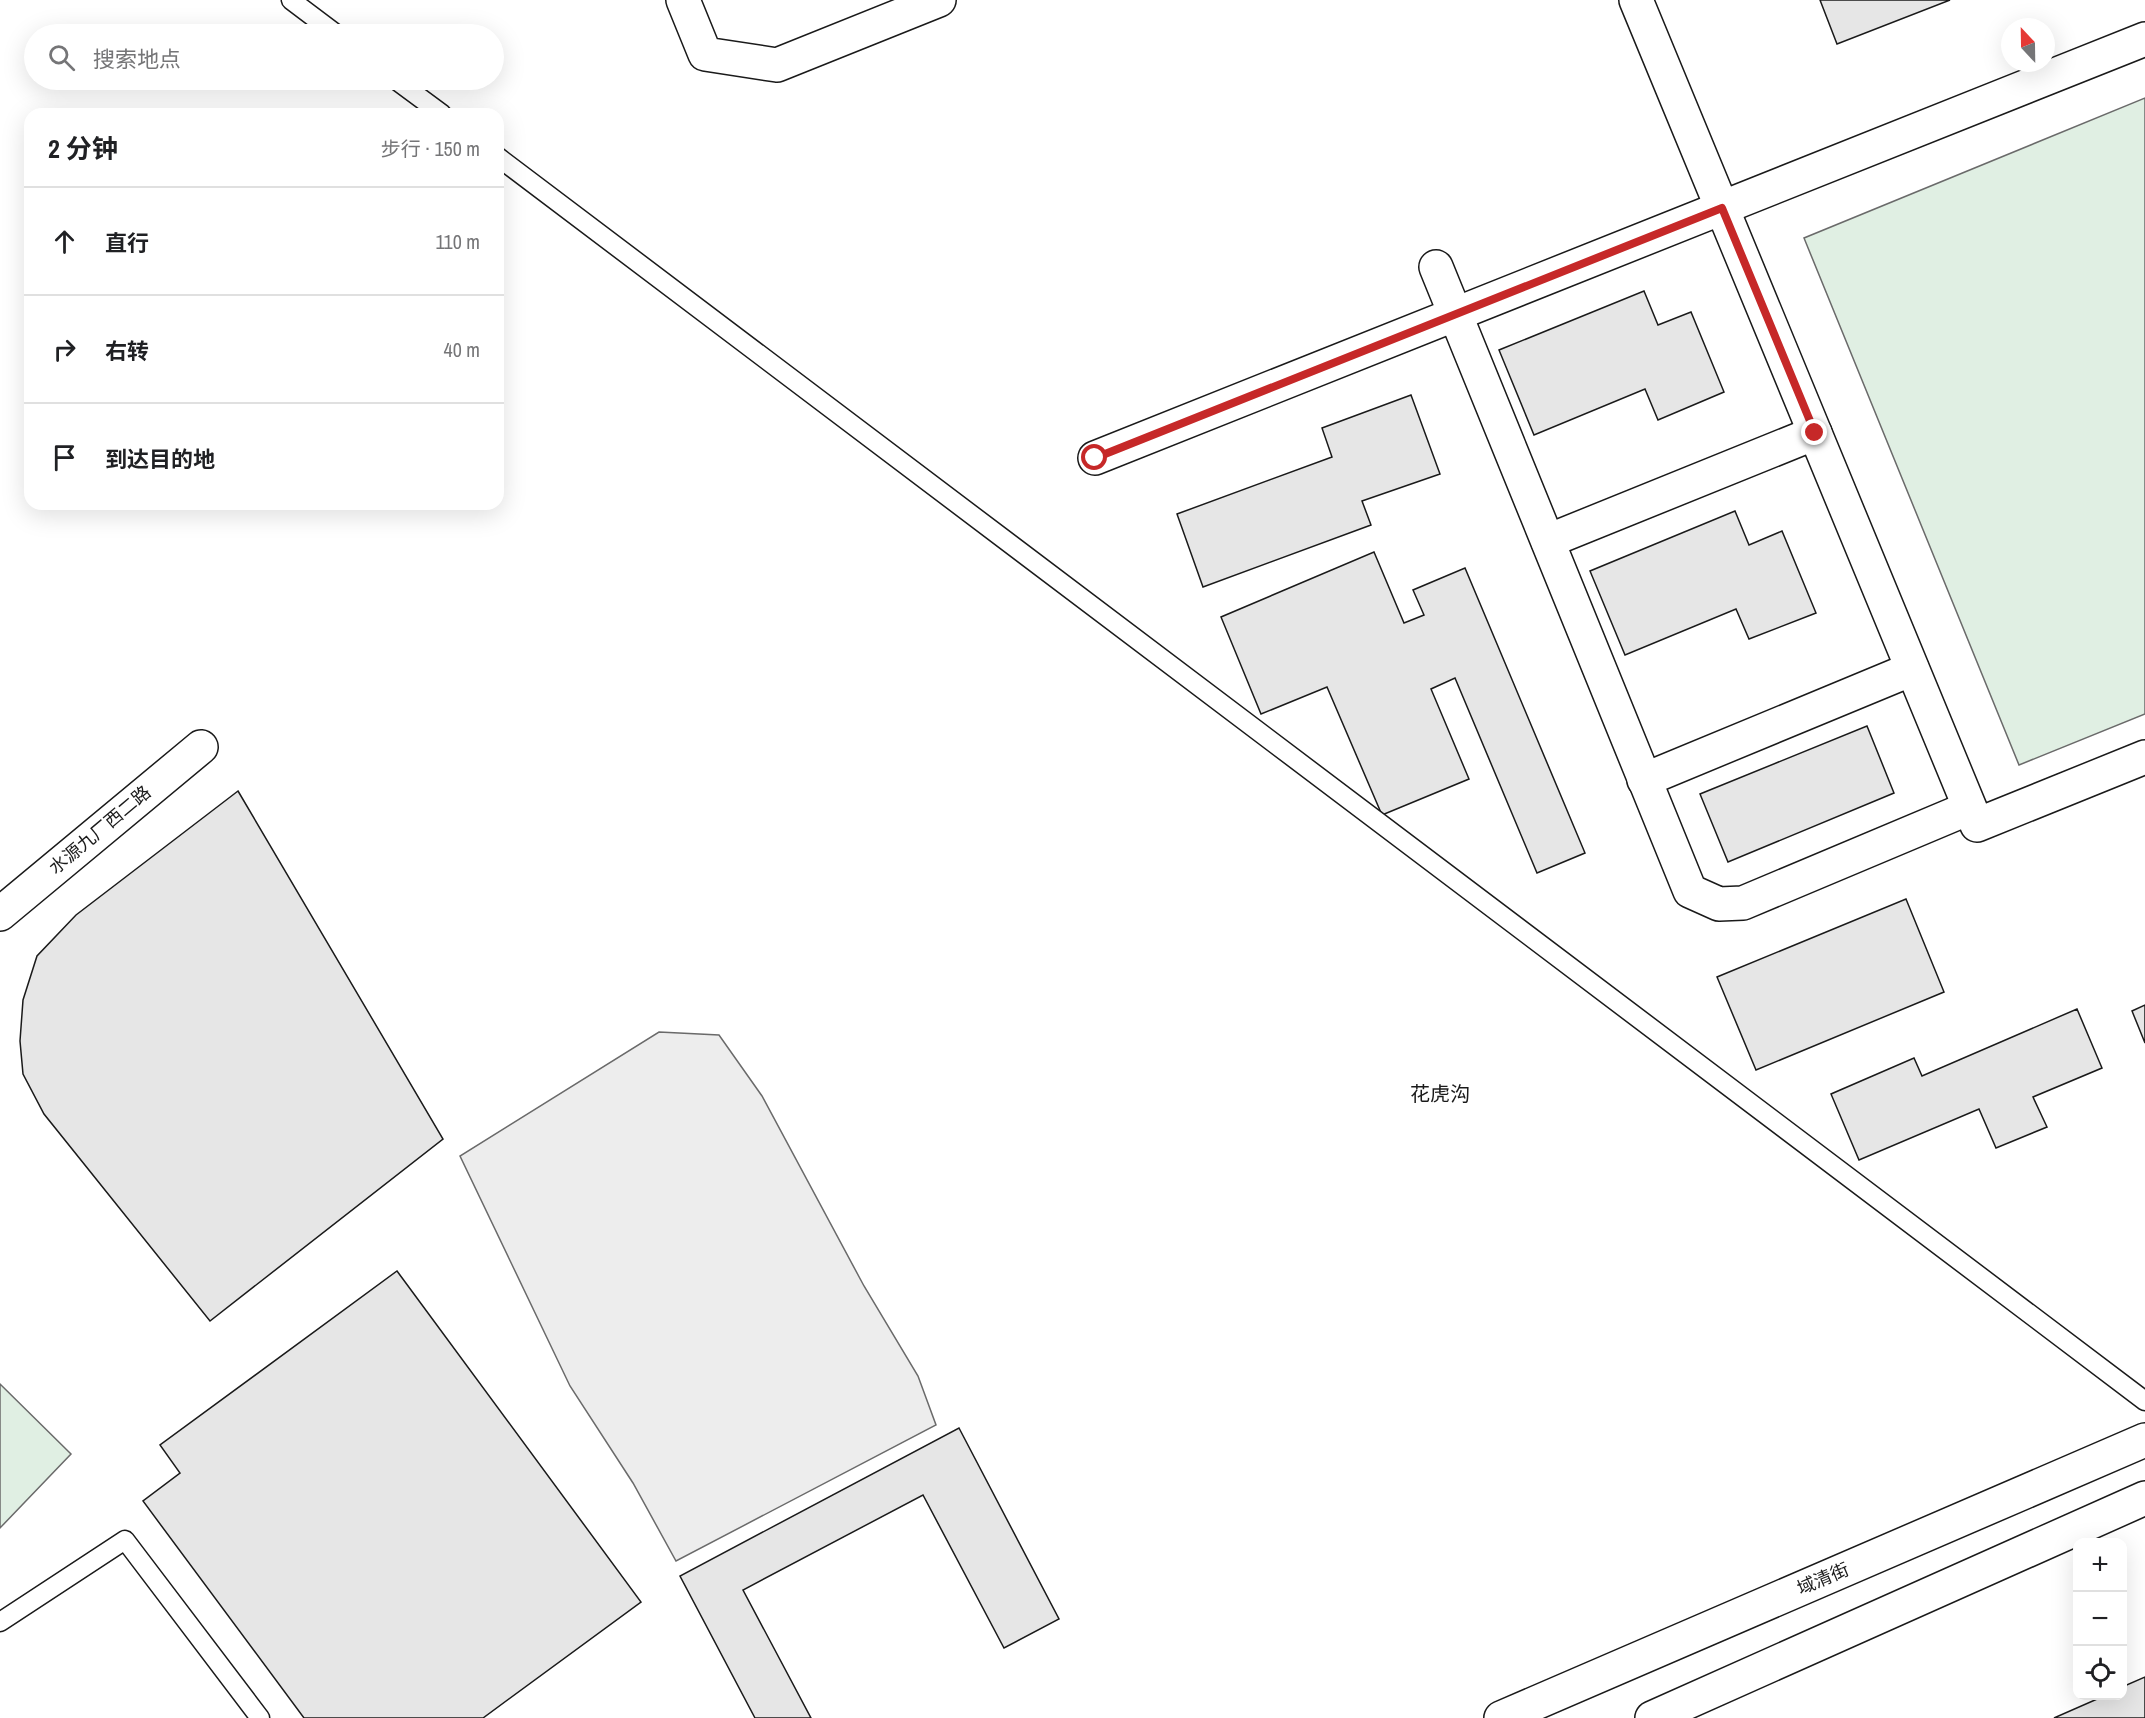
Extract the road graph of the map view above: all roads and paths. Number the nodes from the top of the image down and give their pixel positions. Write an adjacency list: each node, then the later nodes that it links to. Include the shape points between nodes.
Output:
1 (291, 0): 5 (lane)
2 (683, 0): 3 (street, via 705,54 777,65)
3 (939, 0)
4 (1636, 0): 10 (street)
5 (323, 24)
6 (2145, 39): 10 (street)
7 (410, 90): 8 (lane)
8 (434, 108)
9 (504, 162): 22 (lane)
10 (1722, 208): 12 (street); 13 (street)
11 (1436, 267): 12 (street)
12 (1455, 314): 14 (street); 15 (street)
13 (1815, 433): 15 (street); 16 (street)
14 (1095, 458)
15 (1548, 541): 19 (street)
16 (1912, 669): 19 (street); 20 (street)
17 (201, 747): 21 (street, 水源九厂西二路)
18 (2145, 757): 20 (street, via 1977,825)
19 (1644, 780): 20 (street, via 1690,891 1719,904 1743,903)
20 (1969, 808)
21 (0, 914)
22 (2145, 1401)
23 (2145, 1440): 27 (street, 域清街)
24 (2145, 1498): 28 (street)
25 (0, 1622): 26 (lane, via 125,1540)
26 (260, 1718)
27 (1501, 1718)
28 (1652, 1718)

